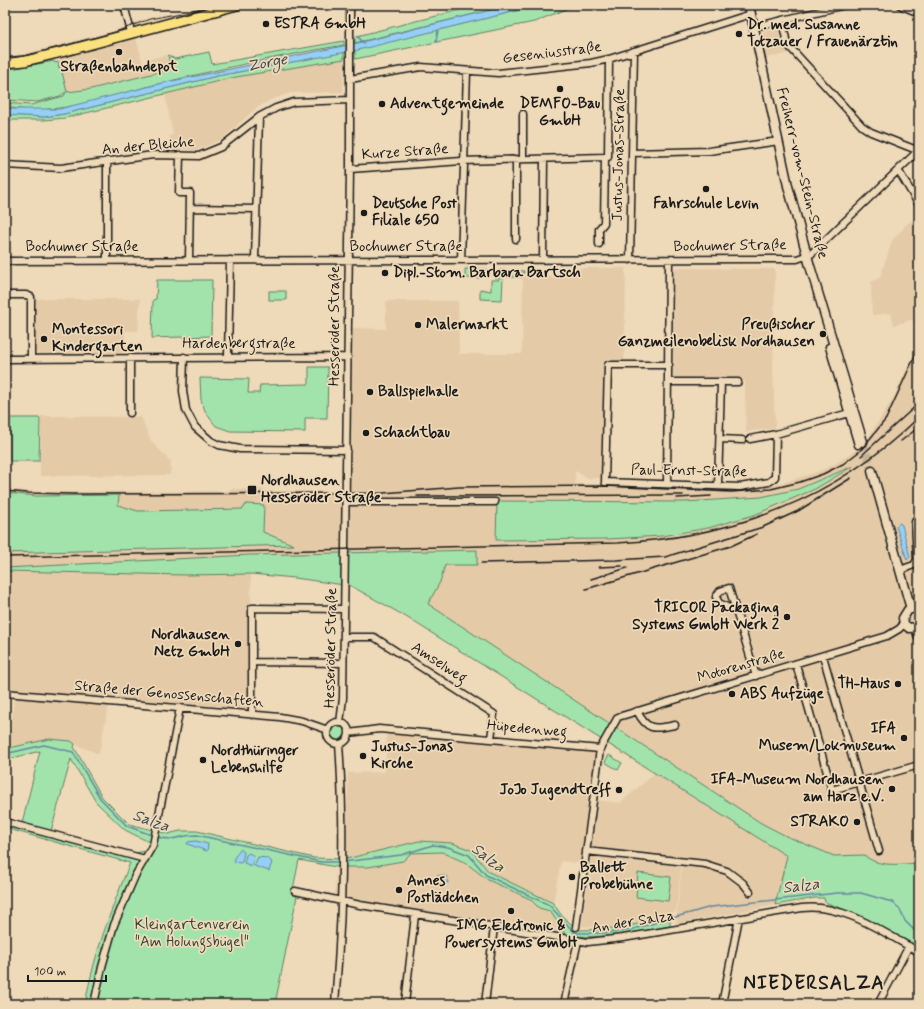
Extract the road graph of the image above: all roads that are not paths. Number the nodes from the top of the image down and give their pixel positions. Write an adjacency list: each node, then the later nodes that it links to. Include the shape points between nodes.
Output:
1 (124, 5): 11 (street)
2 (237, 5): 11 (main road)
3 (350, 5): 16 (street, Hesseröder Straße)
4 (749, 5): 8 (main road, Freiherr-vom-Stein-Straße)
5 (845, 5): 9 (street)
6 (900, 5): 7 (street)
7 (919, 13)
8 (751, 14): 10 (main road, Freiherr-vom-Stein-Straße); 12 (street, Geseniusstraße)
9 (782, 20): 10 (street); 21 (street, via 787,44 862,126)
10 (754, 27): 20 (main road, Freiherr-vom-Stein-Straße)
11 (131, 32): 14 (main road, via 54,54)
12 (634, 51): 13 (street, Geseniusstraße); 22 (street, Justus-Jonas-Straße)
13 (609, 60): 15 (street, Geseniusstraße, via 498,73); 24 (street, Justus-Jonas-Straße, via 608,157)
14 (5, 63)
15 (467, 71): 16 (street, Geseniusstraße, via 421,67); 28 (street)
16 (350, 79): 17 (street, Hesseröder Straße)
17 (350, 100): 19 (street, An der Bleiche, via 294,102); 30 (street, Hesseröder Straße)
18 (523, 114): 25 (street)
19 (258, 117): 23 (street, An der Bleiche, via 221,147 199,156); 34 (street)
20 (779, 141): 22 (street, via 710,151); 37 (main road, Freiherr-vom-Stein-Straße)
21 (919, 151): 31 (street)
22 (632, 153): 45 (street, Justus-Jonas-Straße)
23 (180, 155): 27 (street, An der Bleiche, via 153,155); 33 (street, via 179,193 190,193)
24 (605, 157): 26 (street, Kurze Straße); 36 (street, Justus-Jonas-Straße, via 604,223 599,229)
25 (520, 159): 26 (street, Kurze Straße); 28 (street, Kurze Straße); 35 (street)
26 (544, 159): 44 (street)
27 (107, 161): 29 (street, An der Bleiche, via 61,168); 39 (street)
28 (462, 161): 30 (street, Kurze Straße); 43 (street)
29 (5, 165)
30 (350, 169): 42 (street, Hesseröder Straße)
31 (898, 170): 32 (street); 37 (street, via 826,240)
32 (919, 205)
33 (190, 208): 34 (street); 40 (street)
34 (256, 209): 38 (street)
35 (516, 239)
36 (599, 244)
37 (807, 255): 46 (street, Bochumer Straße, via 797,259); 49 (main road, Freiherr-vom-Stein-Straße)
38 (254, 259): 41 (street, Bochumer Straße); 42 (street, Bochumer Straße)
39 (107, 260): 40 (street, Bochumer Straße); 47 (street, Bochumer Straße)
40 (189, 260): 41 (street, Bochumer Straße)
41 (230, 260): 50 (street)
42 (348, 260): 43 (street, Bochumer Straße); 52 (street, Hesseröder Straße)
43 (461, 260): 44 (street, Bochumer Straße)
44 (543, 260): 45 (street, Bochumer Straße)
45 (630, 260): 46 (street, Bochumer Straße)
46 (669, 260): 56 (street)
47 (5, 261)
48 (5, 295): 55 (street, via 26,294 31,297)
49 (834, 345): 61 (street, Freiherr-vom-Stein-Straße, via 829,347); 66 (main road, Freiherr-vom-Stein-Straße)
50 (228, 356): 51 (street, Hardenbergstraße); 52 (street, Hardenbergstraße)
51 (184, 357): 53 (street, Hardenbergstraße); 67 (street, via 183,391 186,410 195,427 211,441 240,449)
52 (348, 357): 67 (street, Hesseröder Straße)
53 (130, 358): 55 (street, Hardenbergstraße); 60 (street)
54 (5, 359): 55 (street, Hardenbergstraße)
55 (31, 359)
56 (669, 365): 57 (street); 69 (street, Paul-Ernst-Straße, via 608,365 605,482)
57 (669, 382): 58 (street); 69 (street)
58 (721, 382): 59 (street); 64 (street)
59 (738, 382)
60 (130, 413)
61 (848, 413): 62 (street); 66 (street, Freiherr-vom-Stein-Straße)
62 (776, 434): 63 (street); 70 (street, Paul-Ernst-Straße, via 775,477 769,482 740,487)
63 (750, 439)
64 (720, 440): 65 (street); 70 (street)
65 (742, 440)
66 (860, 444)
67 (347, 450): 71 (street, Hesseröder Straße)
68 (872, 471): 74 (main road)
69 (667, 484): 70 (street, Paul-Ernst-Straße)
70 (718, 486)
71 (346, 502): 72 (street); 75 (street, Hesseröder Straße)
72 (496, 502)
73 (919, 514): 74 (street, via 915,522 917,560 914,565)
74 (900, 570): 76 (main road)
75 (344, 609): 80 (street, Hesseröder Straße); 82 (street, via 252,608)
76 (915, 610): 78 (main road, via 904,615)
77 (736, 612): 85 (street)
78 (904, 624): 79 (main road); 81 (street, Motorenstraße, via 886,636)
79 (918, 631)
80 (344, 637): 83 (street, Hesseröder Straße); 94 (street, Amselweg, via 374,637 494,714)
81 (823, 656): 84 (street, Motorenstraße); 98 (street)
82 (252, 662): 83 (street); 89 (street)
83 (343, 663): 90 (street, Hesseröder Straße)
84 (796, 664): 85 (street, Motorenstraße); 98 (street, via 832,790)
85 (756, 676): 88 (street, Motorenstraße)
86 (5, 693): 87 (street, Straße der Genossenschaften)
87 (180, 708): 89 (street, Straße der Genossenschaften); 102 (street, via 156,833)
88 (637, 711): 91 (street, via 649,727); 96 (street, Motorenstraße, via 618,717)
89 (252, 714): 92 (street, Straße der Genossenschaften, via 302,721)
90 (340, 723): 92 (street, via 332,724); 93 (street)
91 (674, 725)
92 (328, 730): 95 (street, via 329,739)
93 (349, 733): 94 (street, Hüpedenweg, via 379,729); 95 (street, via 346,740)
94 (491, 739): 96 (street, Hüpedenweg)
95 (339, 744): 105 (street)
96 (600, 749): 100 (street)
97 (919, 765): 98 (street)
98 (860, 782): 101 (street)
99 (5, 822): 102 (street)
100 (586, 851): 104 (street, via 705,864 727,871 743,882); 109 (street)
101 (879, 851)
102 (145, 859): 113 (street, via 114,925)
103 (295, 891): 105 (street, An der Salza)
104 (750, 892)
105 (341, 902): 106 (street, An der Salza); 114 (street)
106 (415, 915): 108 (street, An der Salza); 115 (street)
107 (739, 918): 110 (street, An der Salza, via 603,942); 111 (street, An der Salza, via 813,907 830,908); 118 (street)
108 (494, 927): 110 (street, An der Salza); 116 (street)
109 (576, 927)
110 (578, 941): 117 (street)
111 (909, 946): 112 (street, An der Salza); 119 (street)
112 (919, 952)
113 (94, 1004)
114 (335, 1004)
115 (405, 1004)
116 (485, 1004)
117 (564, 1004)
118 (722, 1004)
119 (878, 1004)

